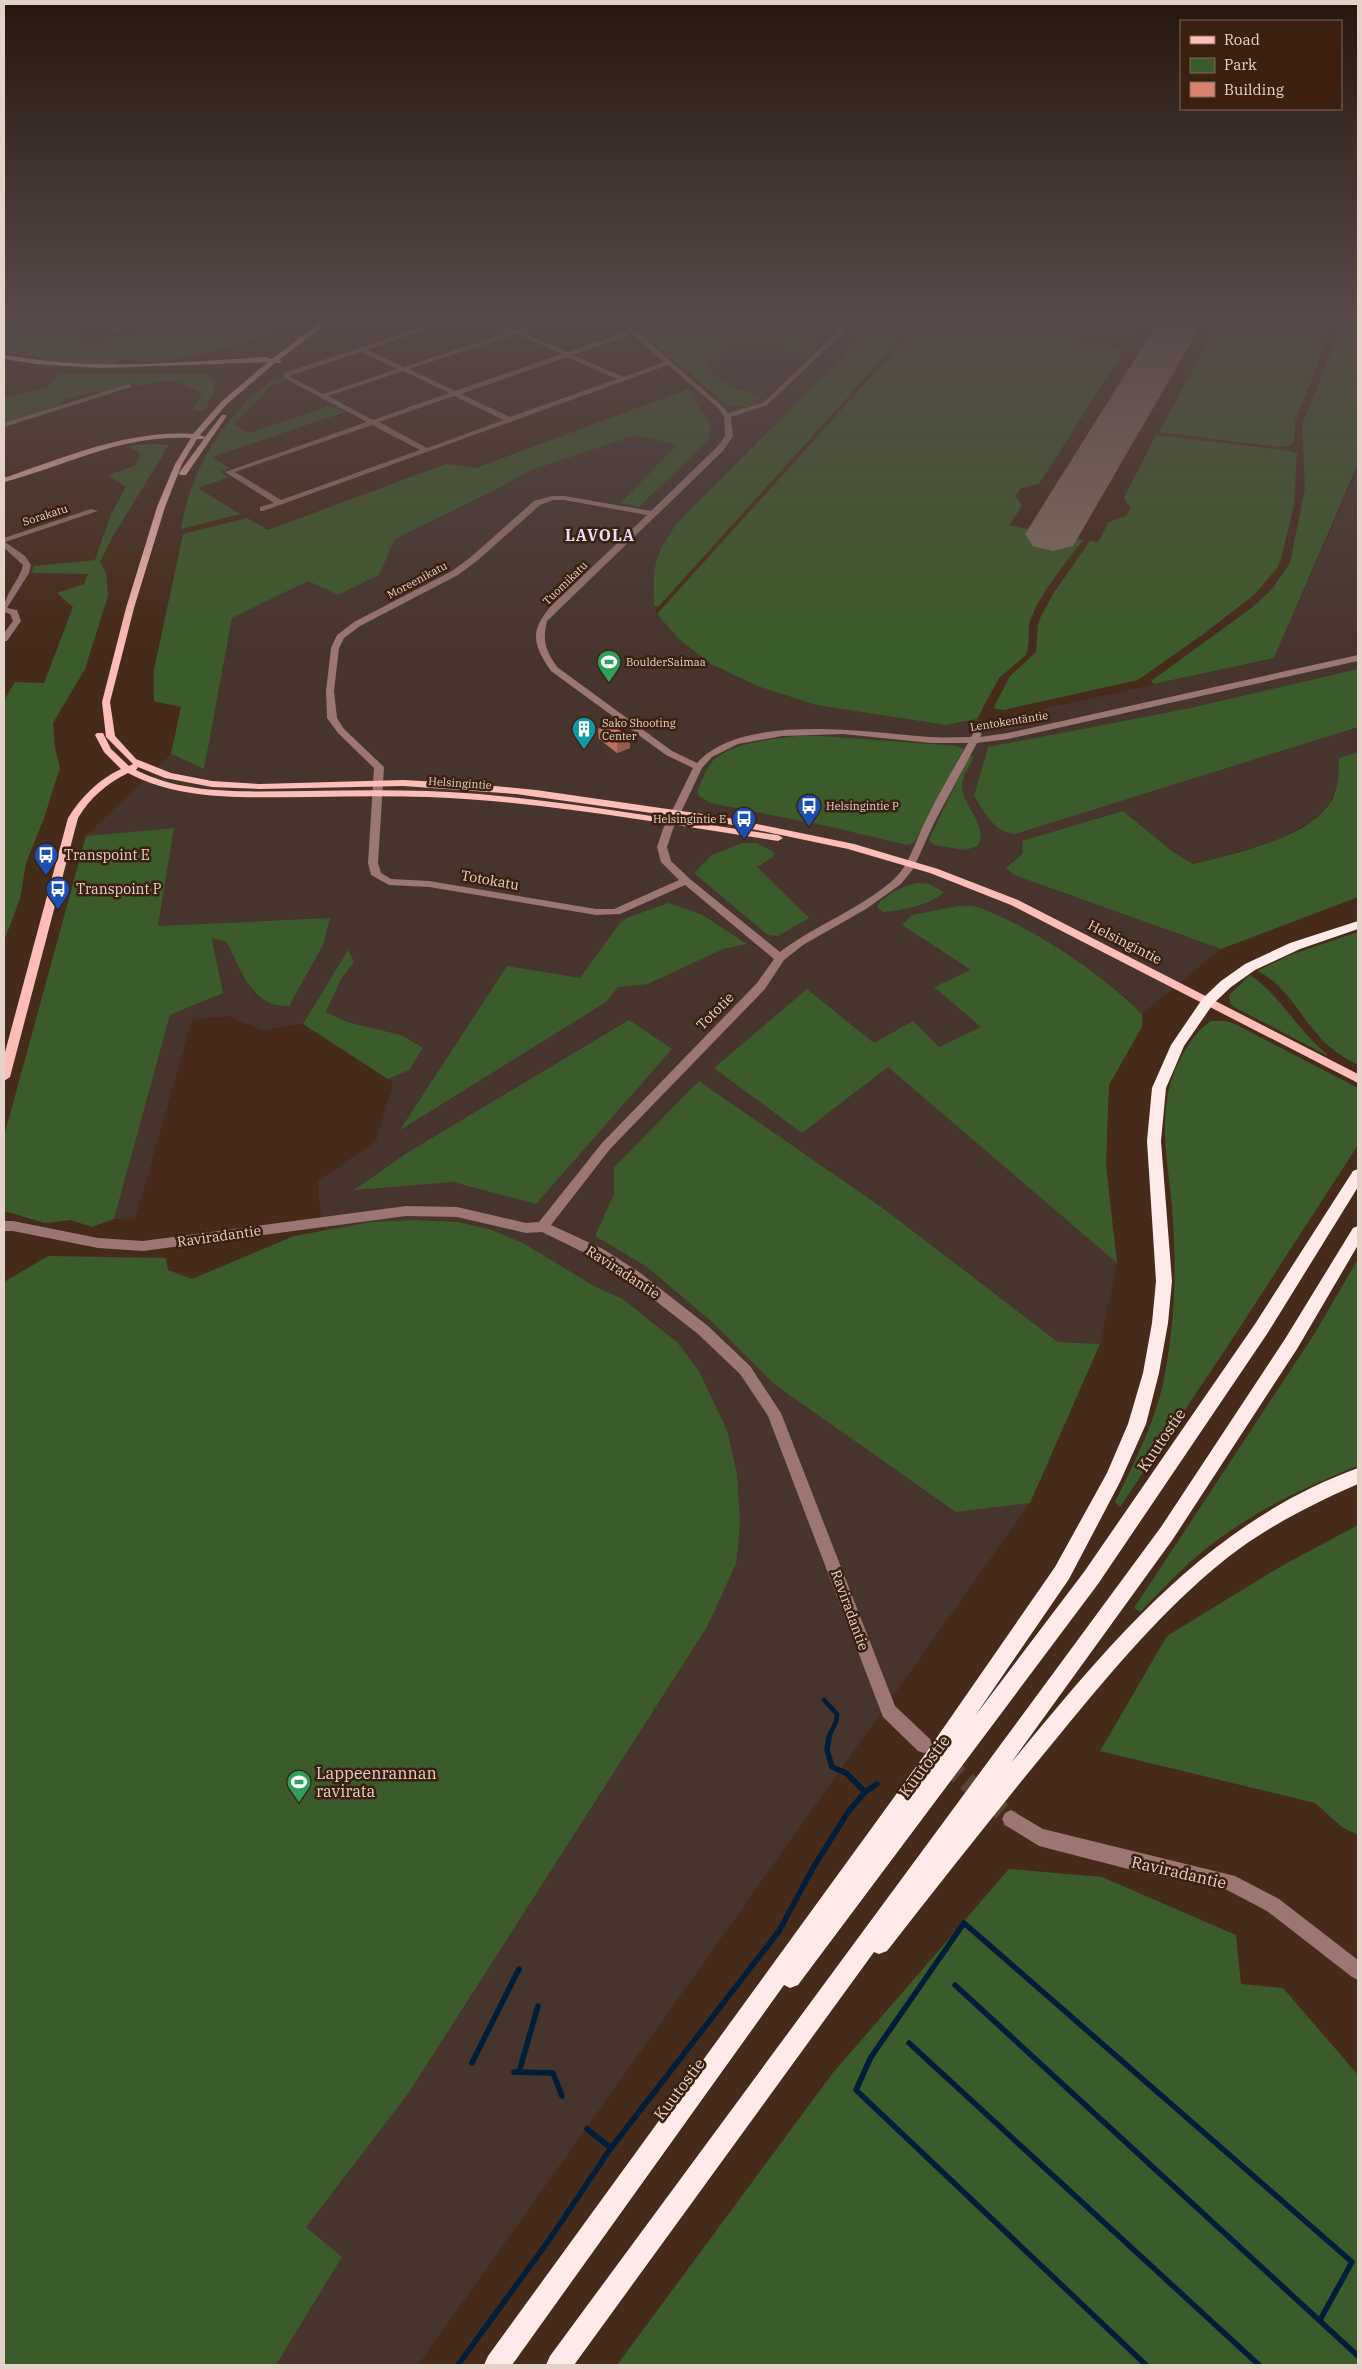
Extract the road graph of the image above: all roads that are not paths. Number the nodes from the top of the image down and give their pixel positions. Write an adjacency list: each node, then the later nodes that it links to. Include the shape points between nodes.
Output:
1 (204, 428): 7 (main road, Helsingintie)
2 (215, 428): 8 (main road, Helsingintie)
3 (357, 428): 11 (street, via 229,472)
4 (384, 428): 9 (street)
5 (489, 428): 9 (street)
6 (728, 428): 14 (street, Tuomikatu, via 729,436 724,444)
7 (195, 438): 8 (main road); 10 (main road, via 126,440); 15 (main road, Helsingintie, via 172,477)
8 (207, 438): 15 (main road, Helsingintie)
9 (426, 450): 11 (street)
10 (4, 480)
11 (280, 502): 12 (street)
12 (263, 508)
13 (94, 511): 16 (street, Sorakatu)
14 (652, 514): 23 (street, Tuomikatu, via 548,616 540,628 540,644 547,660 566,678 669,753); 25 (street, Moreenikatu, via 564,498 545,499 455,573 340,636 335,648 332,718 341,731 377,764)
15 (158, 516): 21 (main road, Helsingintie, via 121,639)
16 (4, 540)
17 (4, 544): 18 (street, via 27,565)
18 (4, 608): 19 (street, via 14,612 17,621)
19 (4, 640)
20 (1358, 658): 22 (street, Lentokentäntie, via 1048,728)
21 (106, 702): 24 (main road, Helsingintie, via 104,715 111,740); 24 (main road, Helsingintie, via 98,723 100,736 107,750)
22 (976, 736): 23 (street, Lentokentäntie, via 931,740 843,731 782,732 720,748 708,755); 29 (street, Tototie, via 929,823)
23 (698, 767): 26 (street, Lentokentäntie)
24 (135, 769): 25 (main road, Helsingintie, via 162,784 206,792); 34 (main road, via 94,797 73,818)
25 (379, 788): 26 (main road, Helsingintie, via 484,788); 27 (main road, Helsingintie, via 512,800); 30 (street, Totokatu, via 373,863 376,875 389,882 429,884 596,912 616,912)
26 (677, 812): 27 (street, Lentokentäntie); 28 (main road, Helsingintie, via 791,831)
27 (671, 823): 28 (main road, Helsingintie); 30 (street, via 662,847 666,862)
28 (870, 852): 29 (main road, Helsingintie)
29 (912, 864): 32 (street, Tototie, via 897,882 862,907 799,943); 33 (main road, Helsingintie, via 1010,901)
30 (686, 881): 32 (street)
31 (1358, 926): 33 (highway, via 1272,955 1226,984)
32 (780, 958): 38 (street, Tototie, via 761,986 606,1146)
33 (1208, 1001): 35 (main road, Helsingintie); 45 (highway, via 1178,1044 1159,1088 1154,1140 1164,1281 1160,1323 1137,1424 1114,1477 1062,1573 931,1763)
34 (4, 1077)
35 (1358, 1080)
36 (1358, 1175): 45 (highway, Kuutostie, via 1262,1329 1091,1578)
37 (4, 1226): 38 (street, Raviradantie, via 98,1243 143,1246 406,1211 457,1212 526,1228)
38 (543, 1226): 41 (street, Raviradantie, via 598,1253 634,1276 704,1330 745,1370 774,1413 890,1711)
39 (1358, 1232): 44 (highway, via 1291,1344 1167,1533)
40 (1358, 1476): 44 (highway, via 1321,1491 1268,1520 1212,1559 1166,1598 1099,1672 1000,1792)
41 (924, 1745)
42 (1010, 1819): 43 (street, Raviradantie, via 1039,1837 1229,1882 1273,1905)
43 (1358, 1971)
44 (733, 2126): 47 (highway)
45 (519, 2335): 46 (highway, Kuutostie)
46 (497, 2365)
47 (559, 2365)

